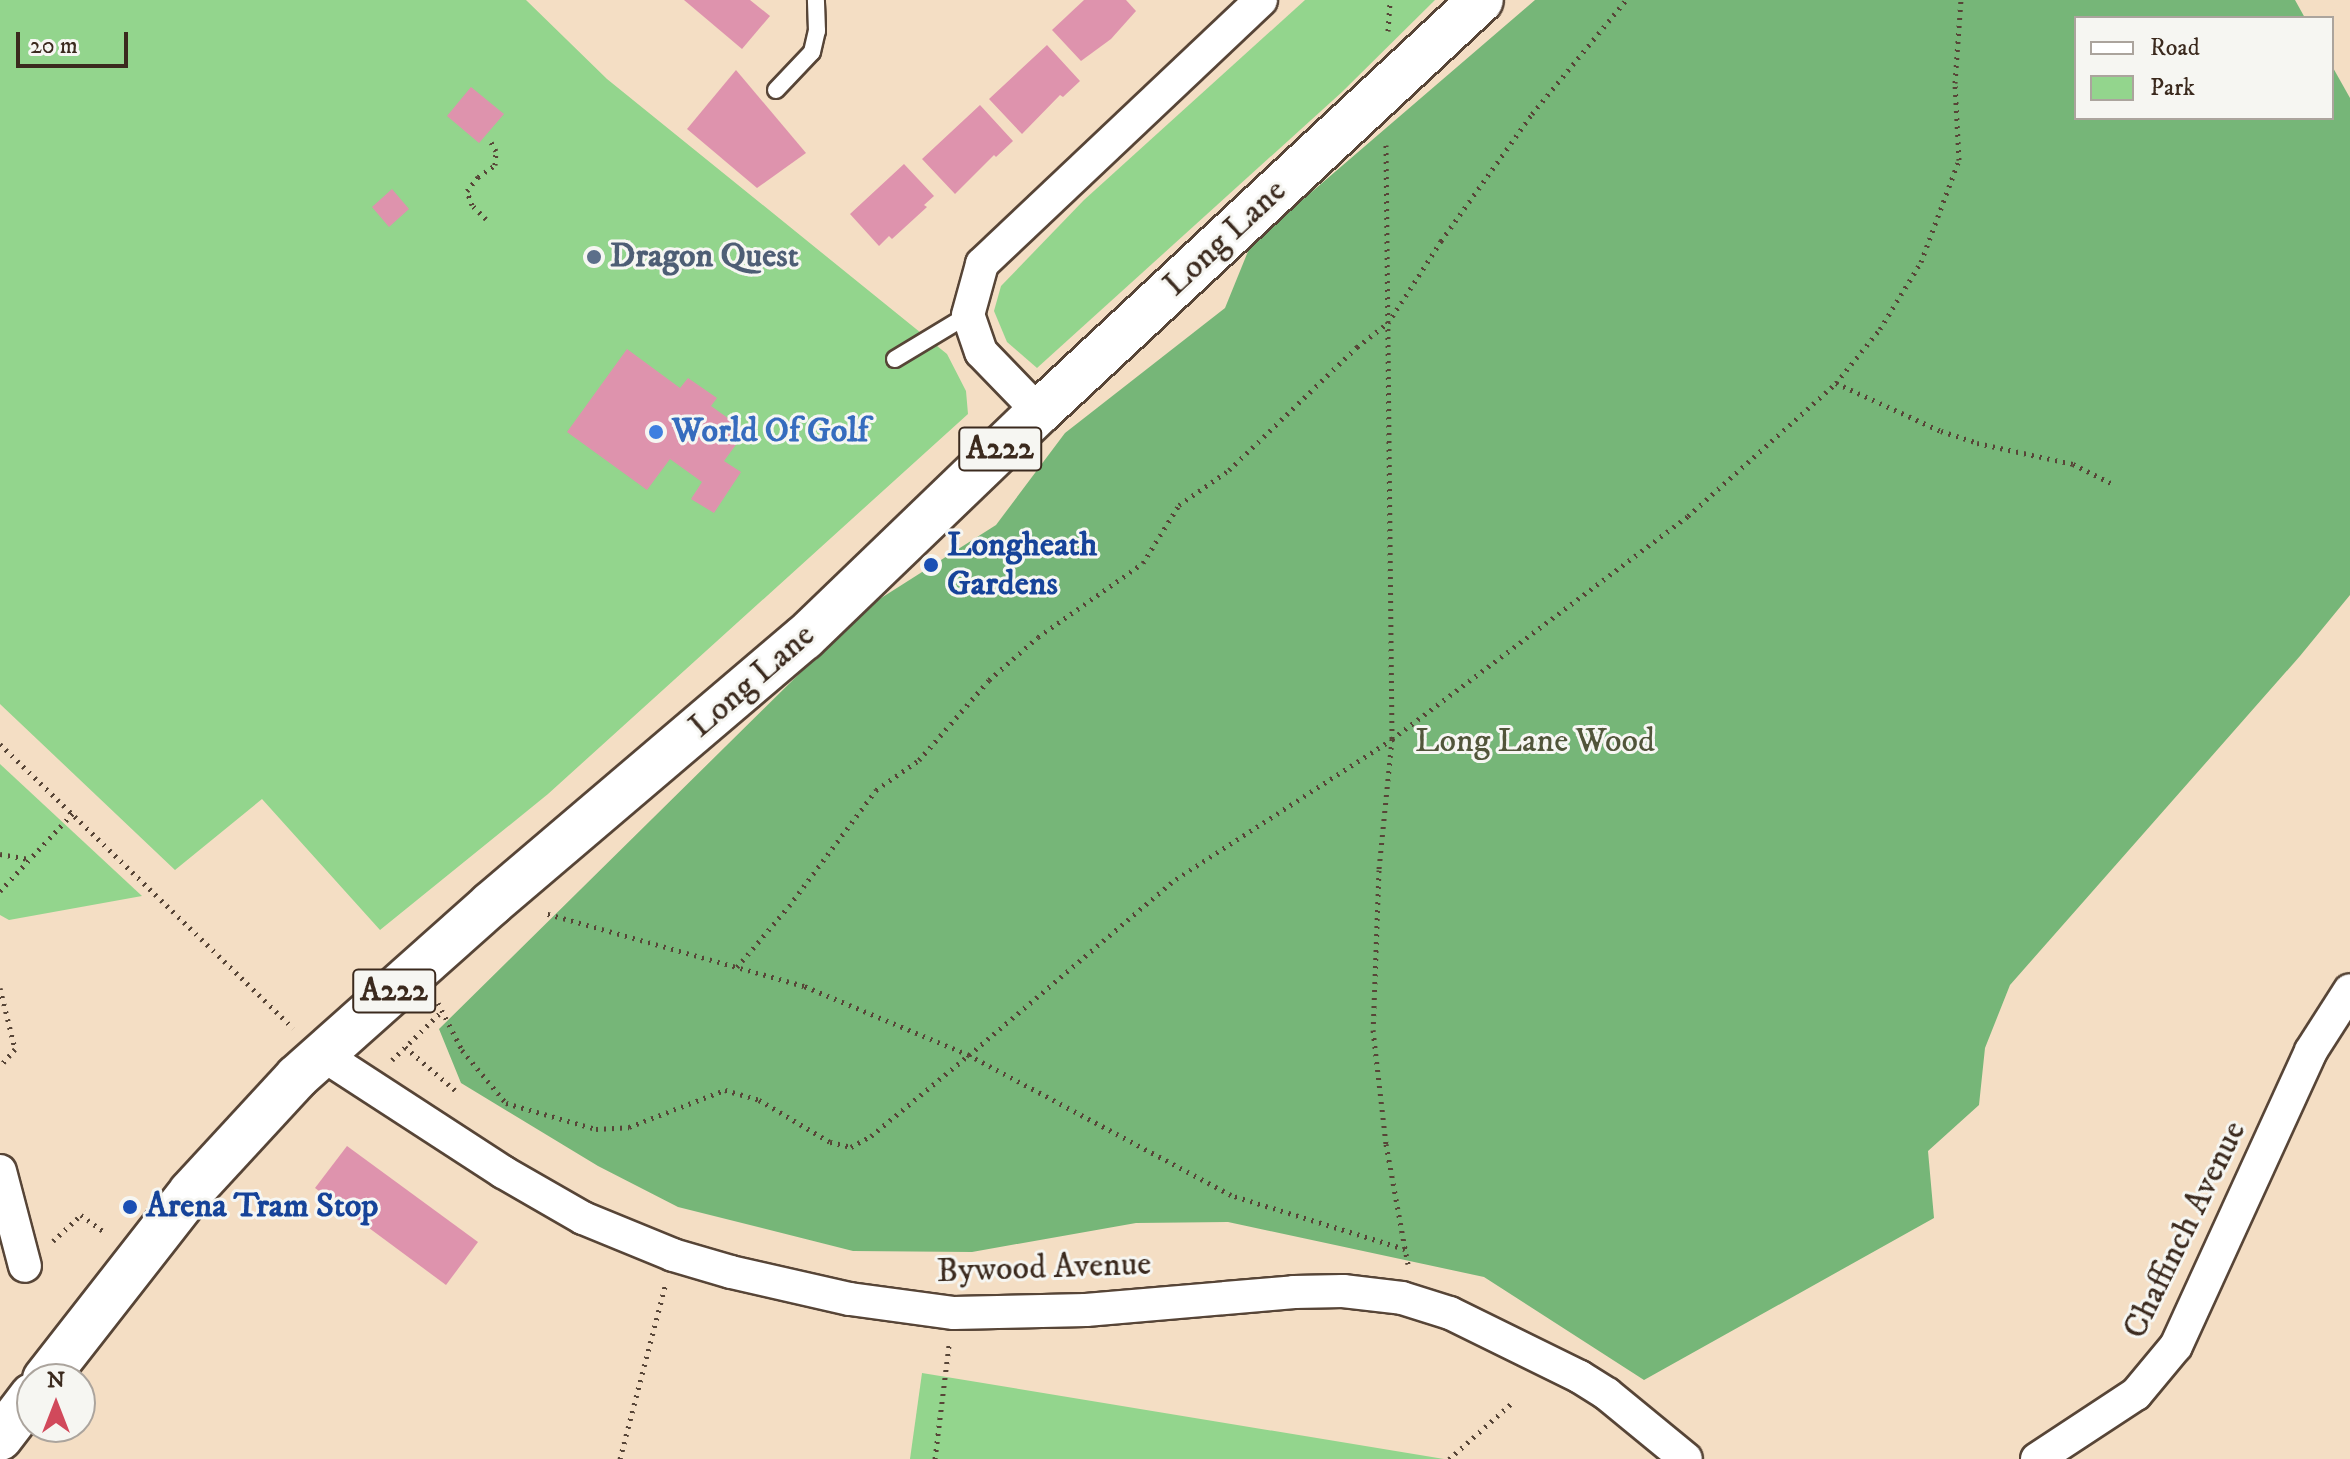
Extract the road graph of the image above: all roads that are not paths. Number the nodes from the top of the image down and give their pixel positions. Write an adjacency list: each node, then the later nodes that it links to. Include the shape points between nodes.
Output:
1 (816, 0): 4 (lane, via 812,52)
2 (1261, 0): 5 (street, via 982,264)
3 (1481, 0): 7 (main road, Long Lane / A222)
4 (776, 90)
5 (968, 315): 6 (lane); 7 (street, via 981,352)
6 (895, 359)
7 (1039, 412): 9 (main road, Long Lane / A222, via 804,638 497,899)
8 (2350, 990): 16 (street, Chaffinch Avenue, via 2311,1051 2176,1346 2136,1394)
9 (311, 1044): 12 (main road, Long Lane / A222, via 297,1077 191,1192); 15 (street, Bywood Avenue, via 545,1196 617,1234 673,1255 813,1292 954,1313 1086,1310 1294,1292 1377,1293 1416,1301 1580,1377)
10 (0, 1171): 11 (street)
11 (25, 1266)
12 (57, 1363)
13 (16, 1417): 14 (main road)
14 (0, 1438)
15 (1686, 1459)
16 (2037, 1459)

